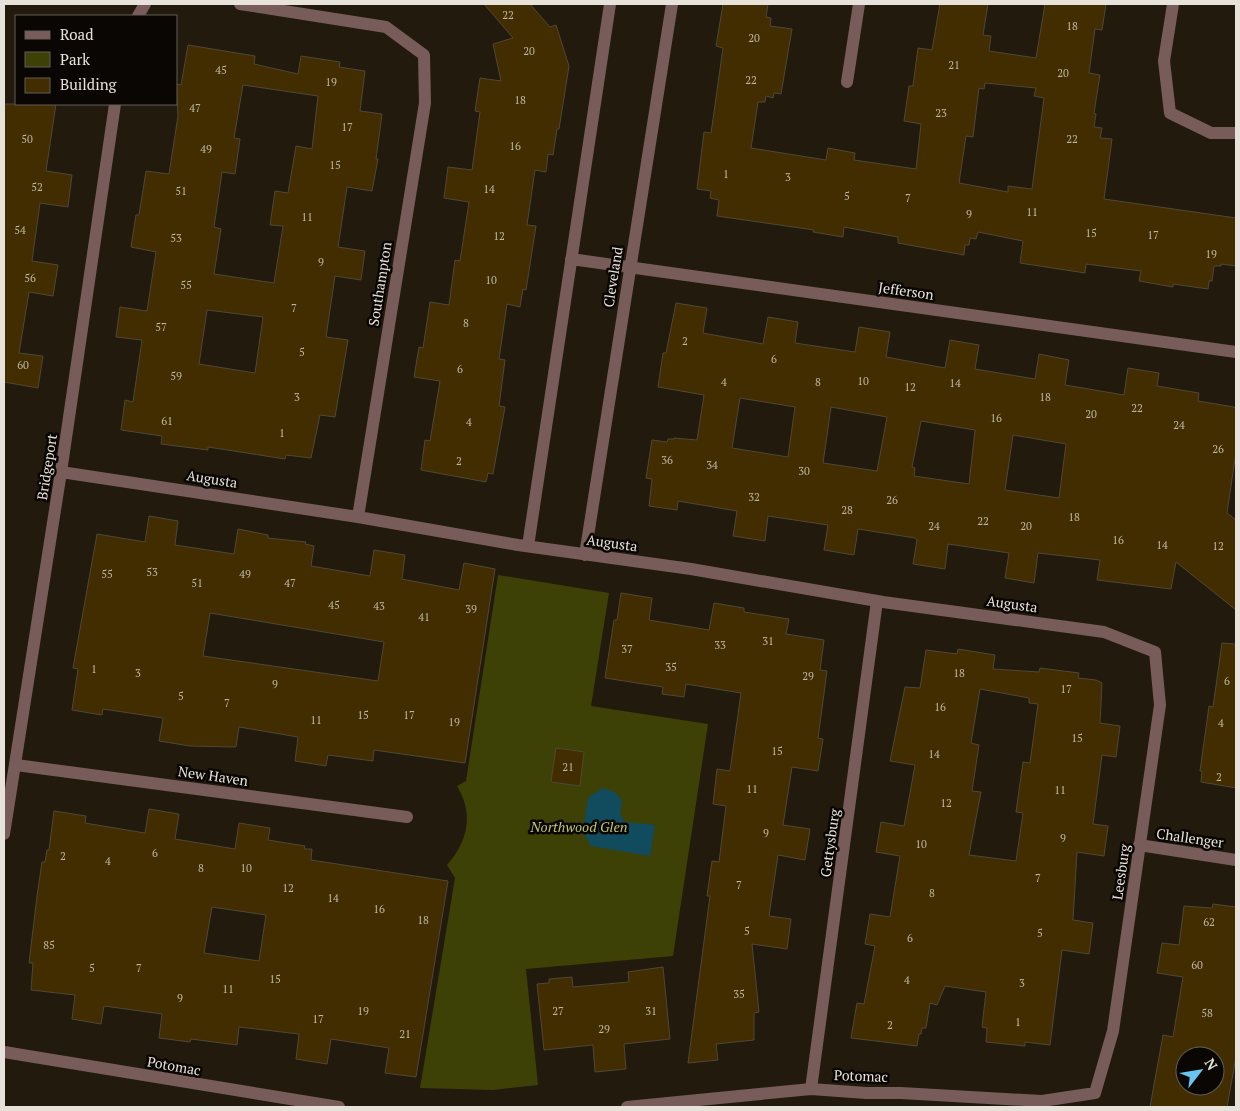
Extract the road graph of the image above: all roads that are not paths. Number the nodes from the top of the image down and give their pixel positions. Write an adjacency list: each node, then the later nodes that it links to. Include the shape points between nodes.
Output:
1 (145, 4): 7 (street)
2 (240, 4): 15 (street, Southampton, via 386,27 424,55 425,103)
3 (610, 4): 11 (street)
4 (672, 4): 12 (street, Cleveland)
5 (860, 4): 8 (street)
6 (1173, 4): 10 (street, via 1164,62 1170,113 1211,133)
7 (139, 15)
8 (848, 82)
9 (115, 105): 14 (street, Bridgeport)
10 (1236, 133)
11 (571, 259): 12 (street, Jefferson); 16 (street)
12 (630, 267): 13 (street, Jefferson); 17 (street, Cleveland)
13 (1236, 352)
14 (61, 472): 15 (street, Augusta); 20 (street, Bridgeport)
15 (358, 516): 16 (street, Augusta)
16 (528, 546): 17 (street, Augusta)
17 (585, 555): 18 (street, Augusta, via 699,570)
18 (877, 601): 19 (street, Augusta, via 1104,632); 26 (street, Gettysburg)
19 (1155, 652): 23 (street, Leesburg, via 1160,705)
20 (16, 765): 21 (street, New Haven); 22 (street, Bridgeport)
21 (407, 817)
22 (4, 834)
23 (1140, 845): 24 (street, Challenger); 27 (street, Leesburg, via 1114,1031)
24 (1236, 860)
25 (4, 1052): 28 (street, Potomac)
26 (811, 1088): 27 (street, Potomac, via 866,1094 901,1092 1042,1100); 29 (street, Potomac)
27 (1095, 1093)
28 (339, 1107)
29 (627, 1107)

